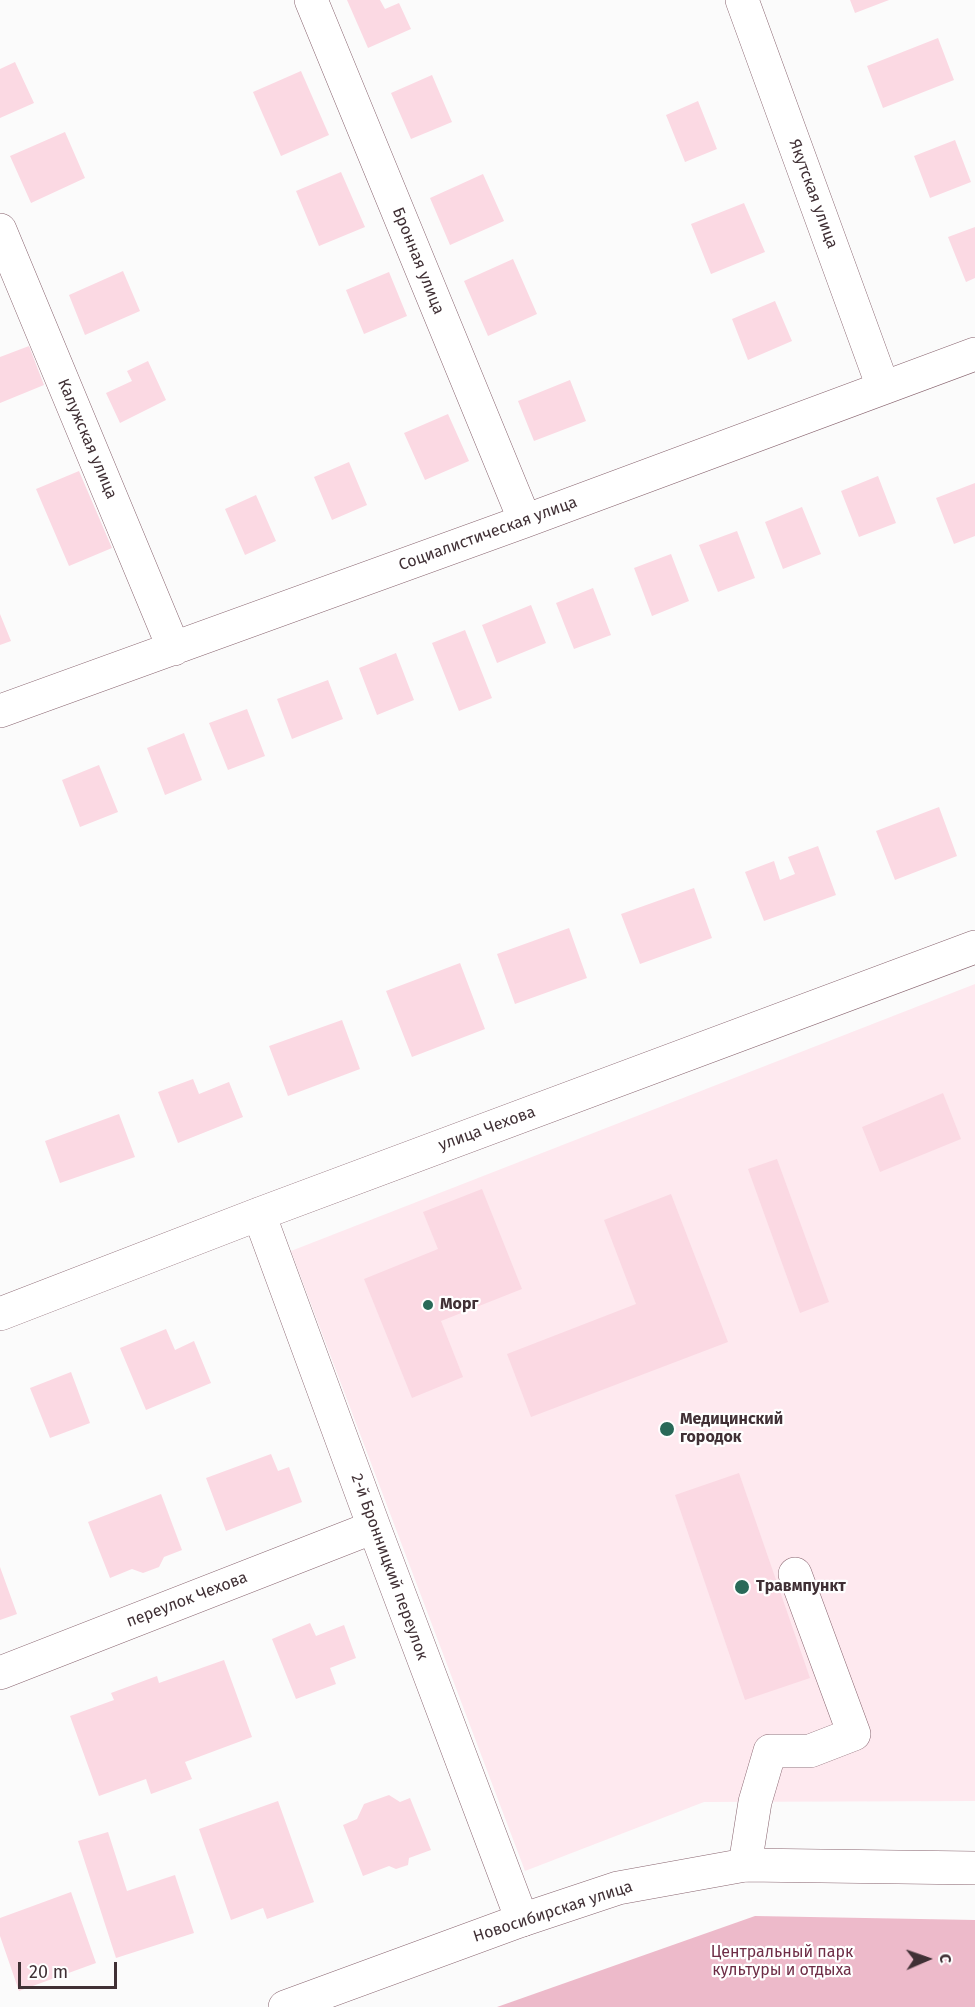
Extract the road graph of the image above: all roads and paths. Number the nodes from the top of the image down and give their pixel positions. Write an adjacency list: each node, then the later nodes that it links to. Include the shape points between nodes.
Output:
1 (311, 0): 6 (street, Бронная улица)
2 (742, 0): 5 (street, Якутская улица)
3 (0, 230): 7 (street, Калужская улица)
4 (975, 354): 5 (street, Социалистическая улица)
5 (883, 387): 6 (street, Социалистическая улица)
6 (525, 521): 7 (street, Социалистическая улица)
7 (174, 649): 8 (street, Социалистическая улица)
8 (0, 711)
9 (975, 947): 10 (street, улица Чехова)
10 (259, 1214): 11 (street, улица Чехова); 12 (street, 2-й Бронницкий переулок)
11 (3, 1303)
12 (374, 1527): 14 (street, переулок Чехова); 17 (street, 2-й Бронницкий переулок)
13 (795, 1574): 15 (street, via 854,1734 810,1751 770,1751 755,1802)
14 (0, 1673)
15 (746, 1865): 16 (street, Новосибирская улица); 17 (street, Новосибирская улица, via 618,1888)
16 (975, 1868)
17 (522, 1920): 18 (street, Новосибирская улица)
18 (285, 2007)

